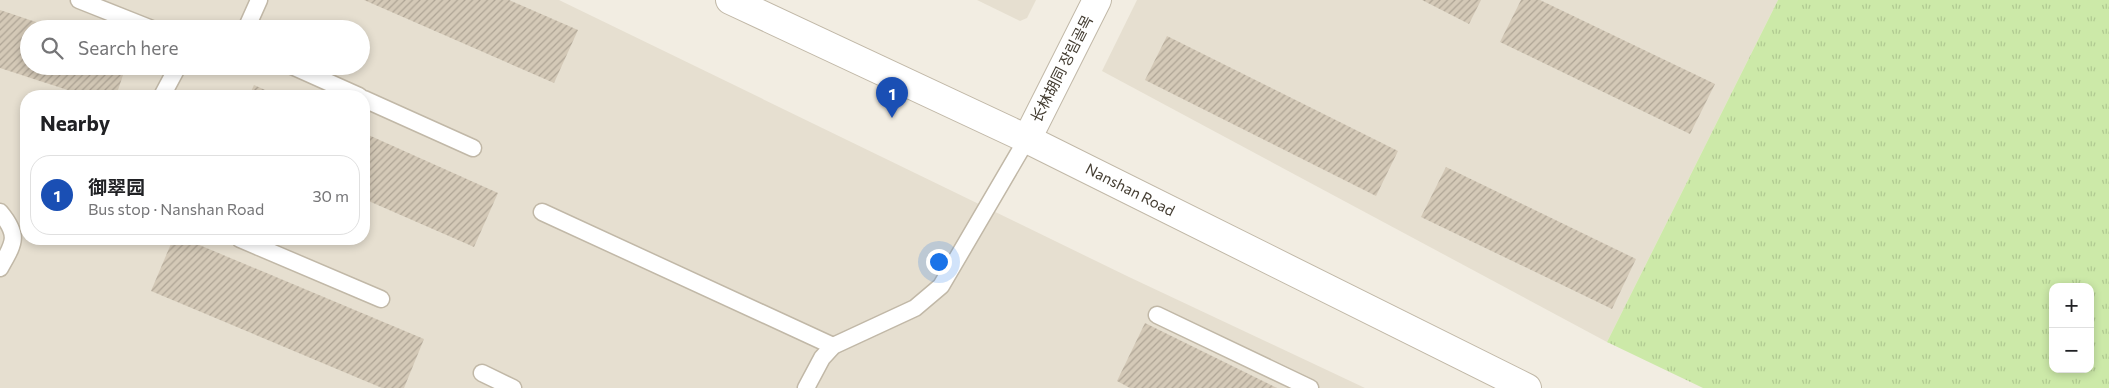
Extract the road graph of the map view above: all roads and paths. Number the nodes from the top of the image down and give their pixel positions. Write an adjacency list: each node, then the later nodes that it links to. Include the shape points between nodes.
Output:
1 (79, 0): 5 (lane)
2 (259, 0): 6 (lane)
3 (730, 0): 12 (street, Nanshan Road)
4 (1097, 0): 12 (street, 长林胡同 장림골목)
5 (129, 20)
6 (250, 20)
7 (173, 75): 9 (lane)
8 (312, 75): 10 (lane)
9 (165, 90)
10 (346, 90)
11 (370, 101): 13 (lane)
12 (1027, 139): 20 (lane, via 941,286 915,308); 25 (street, Nanshan Road)
13 (473, 148)
14 (0, 212): 17 (lane, via 11,225 14,244)
15 (542, 212): 20 (lane)
16 (254, 245): 18 (lane)
17 (0, 268)
18 (381, 299)
19 (1157, 314): 24 (lane)
20 (833, 346): 23 (lane, via 822,358)
21 (482, 373): 22 (lane)
22 (514, 388)
23 (806, 388)
24 (1310, 388)
25 (1527, 388)

